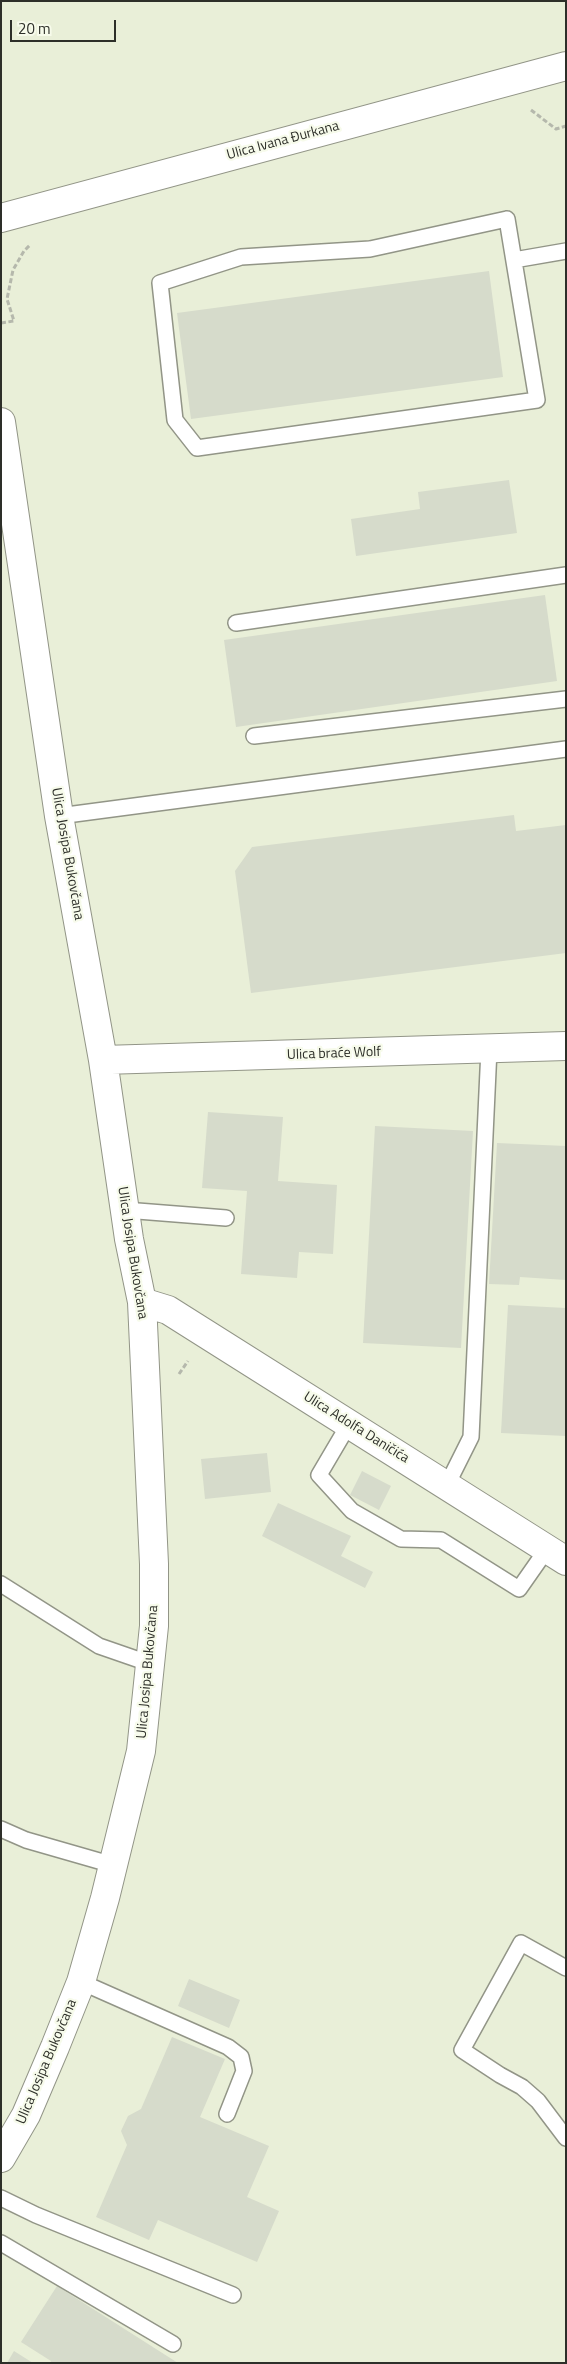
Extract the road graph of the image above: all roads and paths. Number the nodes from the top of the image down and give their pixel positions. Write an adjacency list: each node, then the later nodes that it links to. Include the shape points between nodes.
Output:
1 (566, 66): 2 (street, Ulica Ivana Đurkana)
2 (1, 218)
3 (566, 252): 4 (lane)
4 (514, 260): 4 (lane, via 507,219 370,249 241,257 160,283 174,420 197,448 537,400)
5 (1, 422): 11 (street, Ulica Josipa Bukovčana)
6 (566, 576): 7 (lane)
7 (236, 623)
8 (566, 699): 9 (lane)
9 (254, 736)
10 (566, 749): 11 (lane)
11 (60, 816): 14 (street, Ulica Josipa Bukovčana)
12 (566, 1046): 13 (street, Ulica braće Wolf)
13 (489, 1049): 14 (street, Ulica braće Wolf); 19 (lane, via 471,1437)
14 (103, 1060): 15 (street, Ulica Josipa Bukovčana)
15 (125, 1210): 16 (lane); 17 (street, Ulica Josipa Bukovčana)
16 (226, 1218)
17 (142, 1302): 18 (street, Ulica Adolfa Daničića, via 168,1310); 22 (street, Ulica Josipa Bukovčana, via 154,1564)
18 (349, 1424): 19 (street, Ulica Adolfa Daničića); 20 (lane, via 319,1475 352,1511 401,1539 441,1540 519,1589)
19 (447, 1486): 20 (street, Ulica Adolfa Daničića)
20 (556, 1555)
21 (1, 1584): 22 (lane, via 99,1646)
22 (151, 1664): 24 (street, Ulica Josipa Bukovčana, via 141,1751)
23 (1, 1829): 24 (lane, via 26,1840)
24 (113, 1865): 26 (street, Ulica Josipa Bukovčana)
25 (566, 1968): 28 (lane, via 521,1944 462,2050 522,2087)
26 (81, 1982): 27 (lane, via 228,2047 242,2057 244,2071); 30 (street, Ulica Josipa Bukovčana, via 26,2115)
27 (227, 2114)
28 (559, 2120): 29 (lane)
29 (566, 2138)
30 (1, 2158)
31 (1, 2198): 33 (lane, via 36,2216)
32 (1, 2243): 34 (lane)
33 (233, 2295)
34 (173, 2344)

